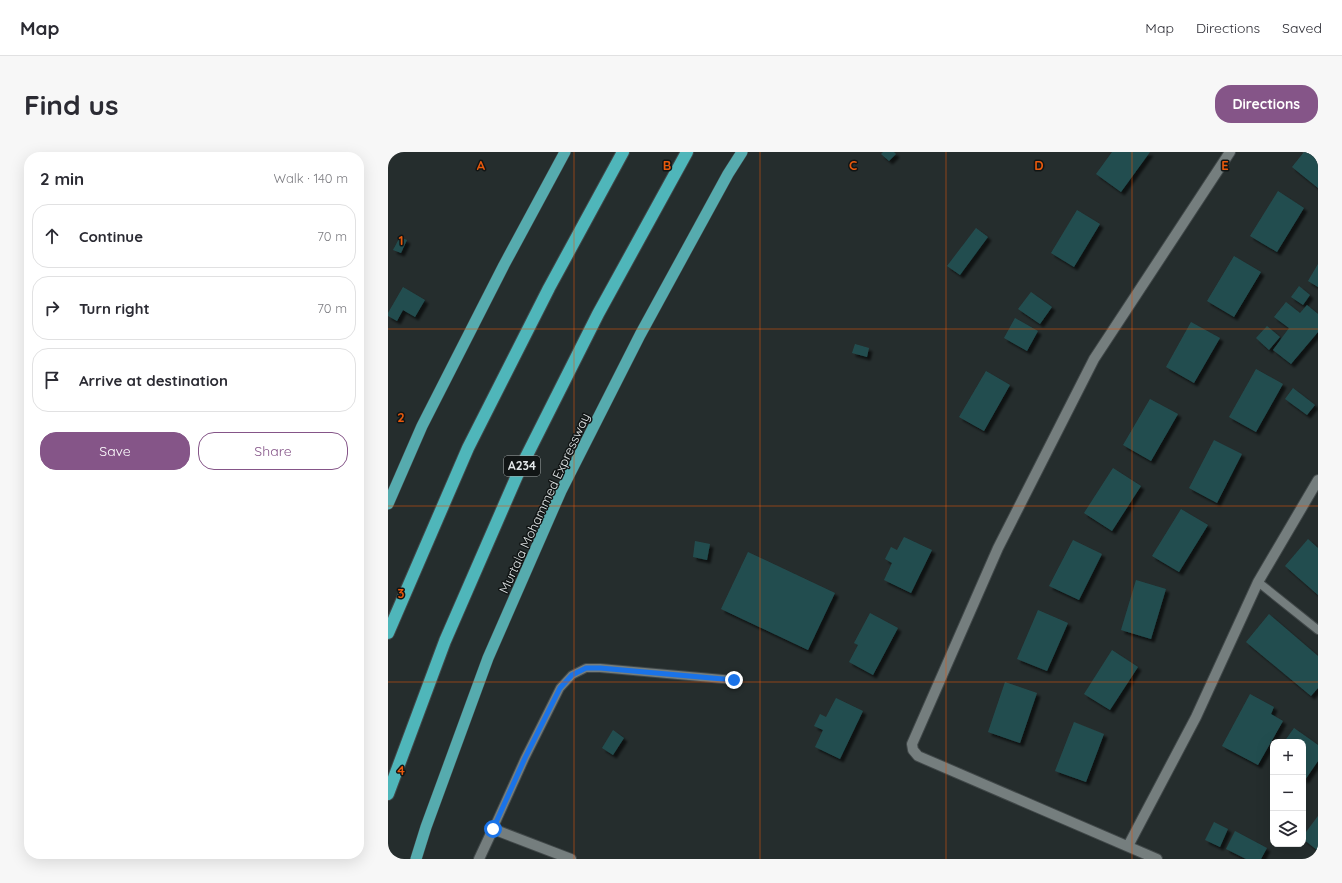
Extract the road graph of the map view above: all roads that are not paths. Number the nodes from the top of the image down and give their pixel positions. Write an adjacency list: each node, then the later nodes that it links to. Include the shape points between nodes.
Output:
1 (565, 152): 7 (highway, via 422,426)
2 (623, 152): 10 (highway, via 549,288 468,448)
3 (687, 152): 12 (highway, A234, via 598,314 519,471 445,641)
4 (742, 152): 15 (highway, Murtala Mohammed Expressway, via 640,335 562,491 488,658)
5 (1230, 152): 14 (street, via 1094,359 998,548 912,744 918,756)
6 (1318, 480): 8 (street)
7 (388, 504)
8 (1258, 582): 9 (lane); 14 (street, via 1196,717)
9 (1318, 630)
10 (388, 633)
11 (734, 680): 13 (lane, via 600,668 586,668 572,675 560,688)
12 (388, 794)
13 (493, 829): 16 (street); 17 (street)
14 (1128, 846): 18 (street)
15 (416, 859)
16 (479, 859)
17 (571, 859)
18 (1157, 859)

